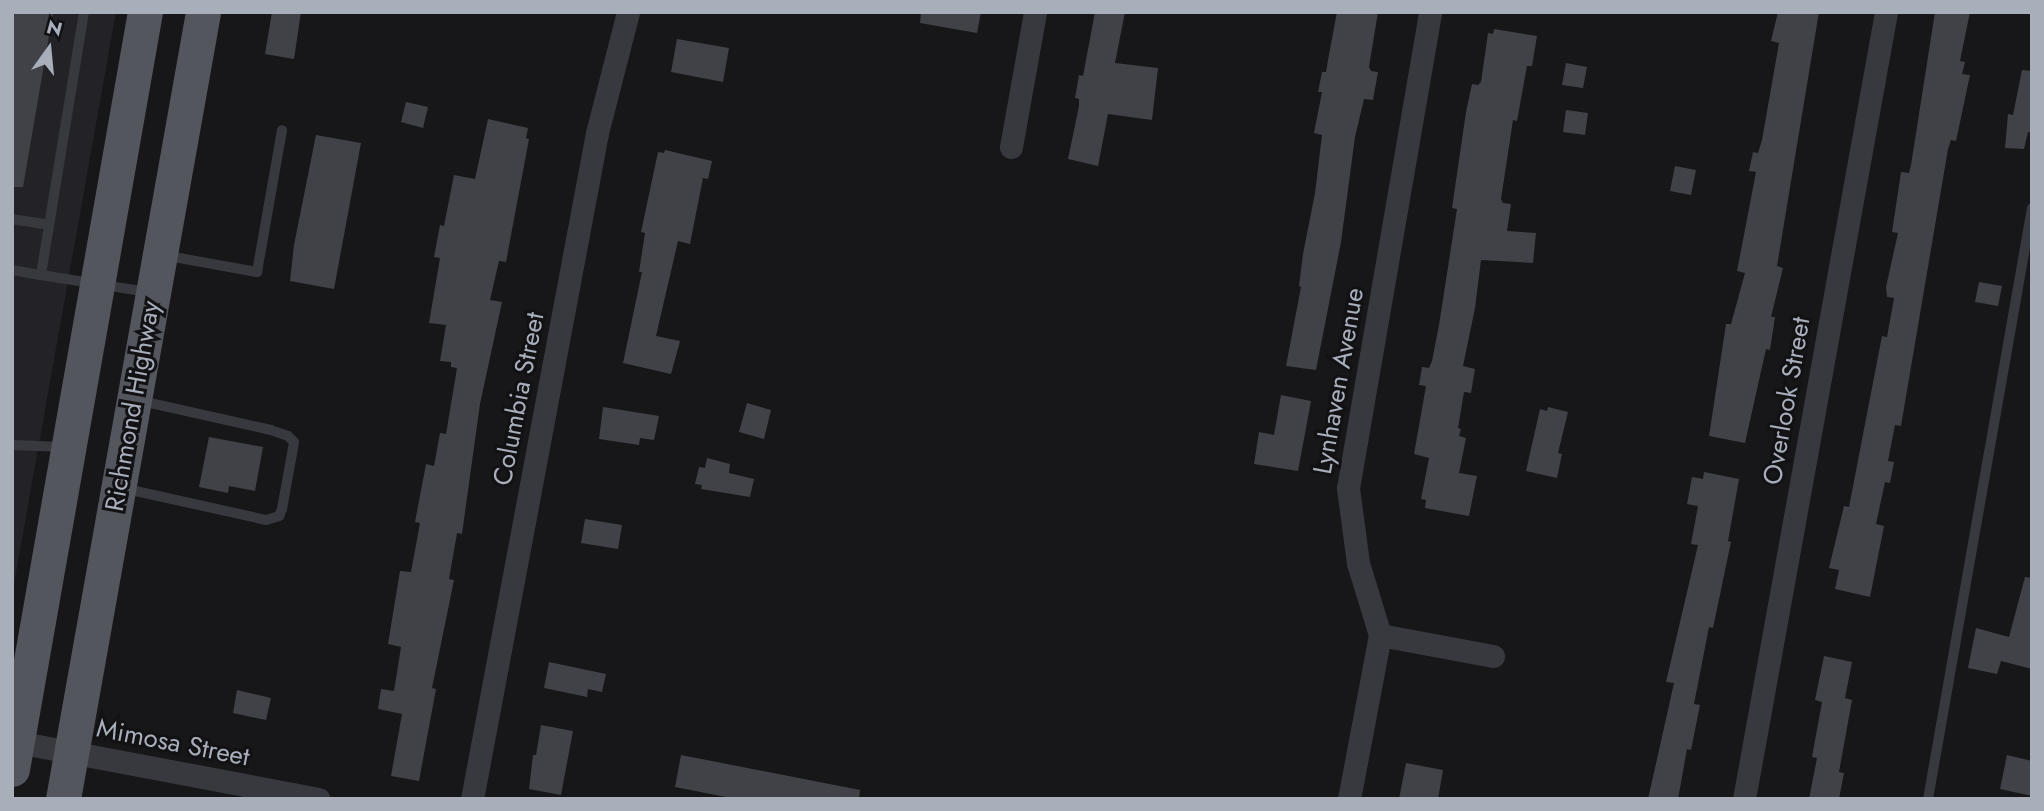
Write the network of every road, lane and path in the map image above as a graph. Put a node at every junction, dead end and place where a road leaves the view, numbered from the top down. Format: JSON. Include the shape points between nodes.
{"nodes":[{"id":1,"x":84,"y":12,"type":"edge"},
{"id":2,"x":145,"y":12,"type":"edge"},
{"id":3,"x":203,"y":12,"type":"edge"},
{"id":4,"x":628,"y":12,"type":"edge"},
{"id":5,"x":1035,"y":12,"type":"edge"},
{"id":6,"x":1430,"y":12,"type":"edge"},
{"id":7,"x":1886,"y":12,"type":"edge"},
{"id":8,"x":282,"y":130,"type":"dead end"},
{"id":9,"x":1011,"y":147,"type":"dead end"},
{"id":10,"x":2032,"y":208,"type":"edge"},
{"id":11,"x":12,"y":219,"type":"edge"},
{"id":12,"x":49,"y":225,"type":"junction"},
{"id":13,"x":160,"y":254,"type":"junction"},
{"id":14,"x":12,"y":270,"type":"edge"},
{"id":15,"x":41,"y":275,"type":"junction"},
{"id":16,"x":99,"y":284,"type":"junction"},
{"id":17,"x":153,"y":293,"type":"junction"},
{"id":18,"x":135,"y":399,"type":"junction"},
{"id":19,"x":12,"y":445,"type":"edge"},
{"id":20,"x":69,"y":448,"type":"junction"},
{"id":21,"x":119,"y":487,"type":"junction"},
{"id":22,"x":1380,"y":635,"type":"junction"},
{"id":23,"x":1493,"y":656,"type":"dead end"},
{"id":24,"x":71,"y":753,"type":"junction"},
{"id":25,"x":15,"y":756,"type":"edge"},
{"id":26,"x":63,"y":799,"type":"edge"},
{"id":27,"x":319,"y":799,"type":"edge"},
{"id":28,"x":472,"y":799,"type":"edge"},
{"id":29,"x":1349,"y":799,"type":"edge"},
{"id":30,"x":1744,"y":799,"type":"edge"},
{"id":31,"x":1928,"y":799,"type":"edge"}],
"edges":[{"from":1,"to":12,"type":"lane"},
{"from":2,"to":16,"type":"main road"},
{"from":3,"to":13,"type":"main road","name":"Richmond Highway"},
{"from":4,"to":28,"type":"street","name":"Columbia Street","via":[[597,133]]},
{"from":5,"to":9,"type":"street"},
{"from":6,"to":22,"type":"street","name":"Lynhaven Avenue","via":[[1348,488],[1358,563]]},
{"from":7,"to":30,"type":"street","name":"Overlook Street"},
{"from":8,"to":13,"type":"lane","via":[[257,272]]},
{"from":10,"to":31,"type":"lane"},
{"from":11,"to":12,"type":"lane"},
{"from":12,"to":15,"type":"lane"},
{"from":13,"to":17,"type":"main road","name":"Richmond Highway"},
{"from":14,"to":15,"type":"lane"},
{"from":15,"to":16,"type":"lane"},
{"from":16,"to":17,"type":"lane"},
{"from":16,"to":20,"type":"main road"},
{"from":17,"to":18,"type":"main road","name":"Richmond Highway"},
{"from":18,"to":21,"type":"main road","name":"Richmond Highway"},
{"from":18,"to":21,"type":"lane","via":[[288,436],[294,442],[282,509],[279,516],[266,520]]},
{"from":19,"to":20,"type":"lane"},
{"from":20,"to":25,"type":"main road"},
{"from":21,"to":24,"type":"main road","name":"Richmond Highway"},
{"from":22,"to":23,"type":"street"},
{"from":22,"to":29,"type":"street","name":"Lynhaven Avenue"},
{"from":24,"to":25,"type":"street","name":"Mimosa Street"},
{"from":24,"to":26,"type":"main road","name":"Richmond Highway"},
{"from":24,"to":27,"type":"street","name":"Mimosa Street"}]}
